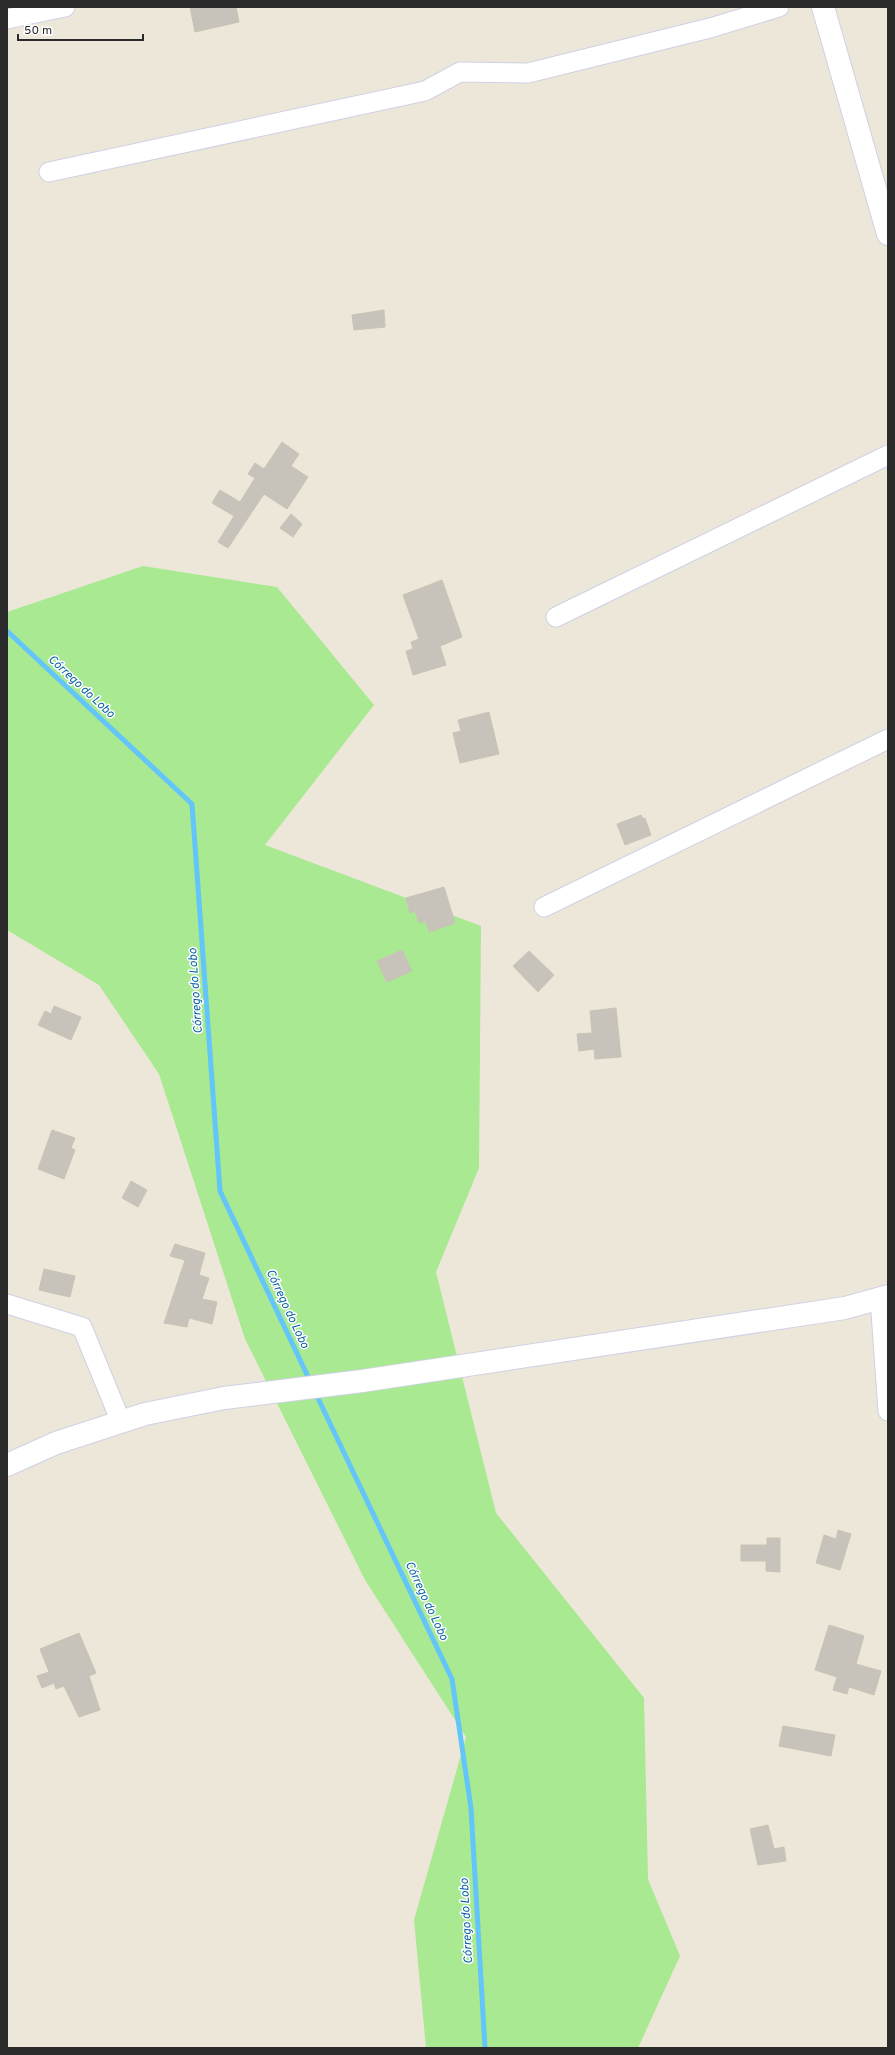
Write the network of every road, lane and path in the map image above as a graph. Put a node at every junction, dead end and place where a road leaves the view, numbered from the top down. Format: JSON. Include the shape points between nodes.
{"nodes":[{"id":1,"x":65,"y":7,"type":"edge"},
{"id":2,"x":779,"y":7,"type":"edge"},
{"id":3,"x":823,"y":7,"type":"edge"},
{"id":4,"x":7,"y":19,"type":"edge"},
{"id":5,"x":49,"y":172,"type":"dead end"},
{"id":6,"x":888,"y":234,"type":"edge"},
{"id":7,"x":888,"y":455,"type":"edge"},
{"id":8,"x":556,"y":617,"type":"dead end"},
{"id":9,"x":888,"y":739,"type":"edge"},
{"id":10,"x":544,"y":907,"type":"dead end"},
{"id":11,"x":884,"y":1297,"type":"edge"},
{"id":12,"x":7,"y":1304,"type":"edge"},
{"id":13,"x":888,"y":1411,"type":"edge"},
{"id":14,"x":121,"y":1422,"type":"junction"},
{"id":15,"x":7,"y":1465,"type":"edge"}],
"edges":[{"from":1,"to":4,"type":"street"},
{"from":2,"to":5,"type":"street","via":[[710,28],[528,73],[460,72],[425,91]]},
{"from":3,"to":6,"type":"street"},
{"from":7,"to":8,"type":"street"},
{"from":9,"to":10,"type":"street"},
{"from":11,"to":13,"type":"street"},
{"from":11,"to":14,"type":"street","via":[[845,1308],[385,1377],[224,1398],[145,1414]]},
{"from":12,"to":14,"type":"street","via":[[82,1327]]},
{"from":14,"to":15,"type":"street","via":[[56,1443]]}]}
